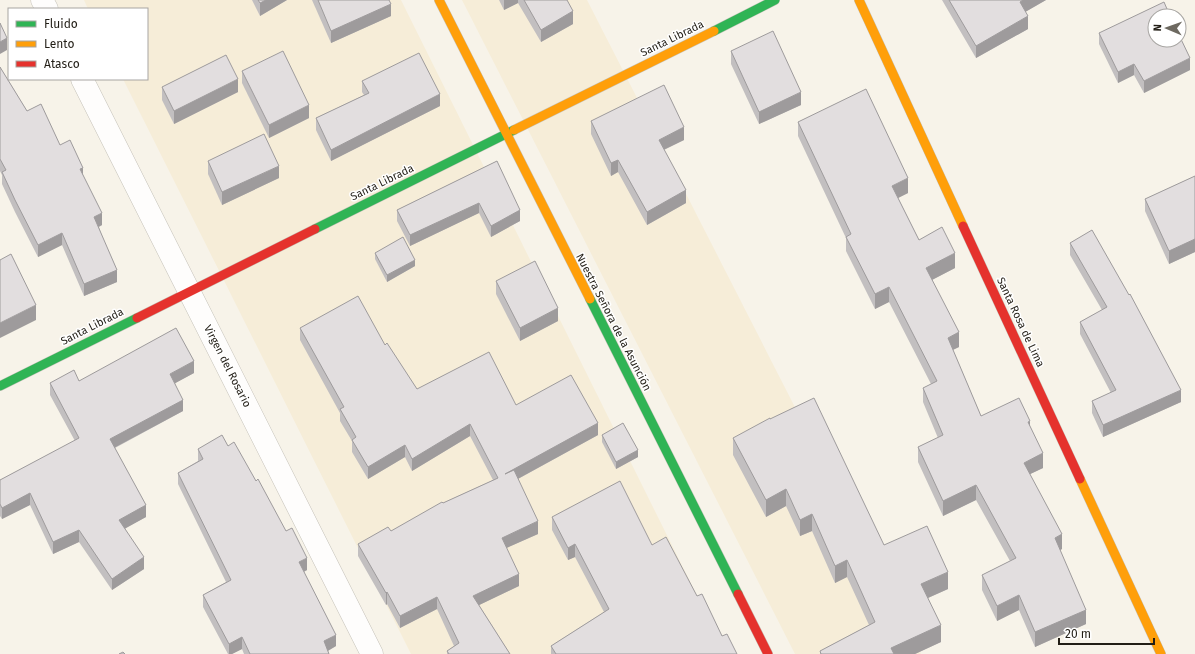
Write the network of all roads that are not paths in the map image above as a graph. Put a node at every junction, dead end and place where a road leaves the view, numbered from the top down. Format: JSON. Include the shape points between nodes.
{"nodes":[{"id":1,"x":439,"y":0,"type":"edge"},
{"id":2,"x":775,"y":0,"type":"edge"},
{"id":3,"x":859,"y":0,"type":"edge"},
{"id":4,"x":83,"y":80,"type":"edge"},
{"id":5,"x":506,"y":133,"type":"junction"},
{"id":6,"x":190,"y":291,"type":"junction"},
{"id":7,"x":0,"y":386,"type":"edge"},
{"id":8,"x":372,"y":654,"type":"edge"},
{"id":9,"x":768,"y":654,"type":"edge"},
{"id":10,"x":1161,"y":654,"type":"edge"}],
"edges":[{"from":1,"to":5,"type":"street","name":"Nuestra Señora de la Asunción"},
{"from":2,"to":5,"type":"street","name":"Santa Librada"},
{"from":3,"to":10,"type":"street","name":"Santa Rosa de Lima"},
{"from":4,"to":6,"type":"street","name":"Virgen del Rosario"},
{"from":5,"to":6,"type":"street","name":"Santa Librada"},
{"from":5,"to":9,"type":"street","name":"Nuestra Señora de la Asunción"},
{"from":6,"to":7,"type":"street","name":"Santa Librada"},
{"from":6,"to":8,"type":"street","name":"Virgen del Rosario"}]}
